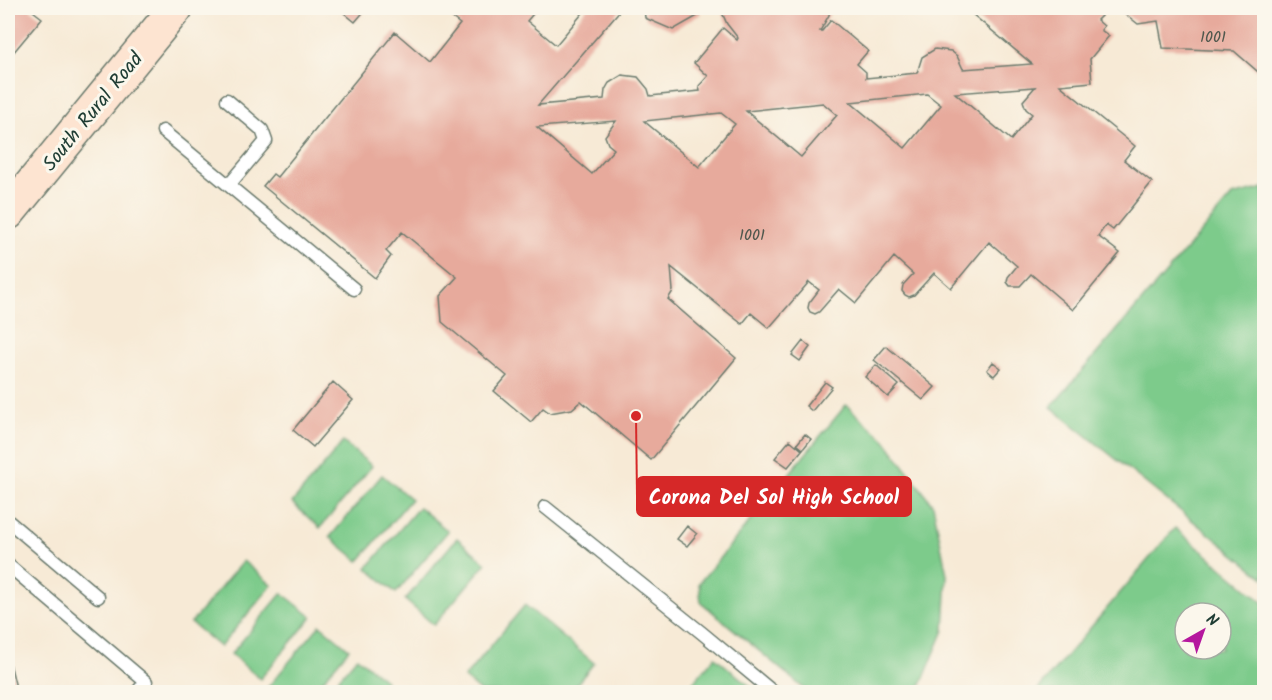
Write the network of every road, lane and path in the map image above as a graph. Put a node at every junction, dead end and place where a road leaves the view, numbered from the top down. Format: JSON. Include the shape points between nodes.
{"nodes":[{"id":1,"x":176,"y":8,"type":"edge"},
{"id":2,"x":227,"y":100,"type":"dead end"},
{"id":3,"x":163,"y":131,"type":"dead end"},
{"id":4,"x":229,"y":185,"type":"junction"},
{"id":5,"x":8,"y":213,"type":"edge"},
{"id":6,"x":354,"y":289,"type":"dead end"},
{"id":7,"x":545,"y":507,"type":"dead end"},
{"id":8,"x":8,"y":521,"type":"edge"},
{"id":9,"x":8,"y":565,"type":"edge"},
{"id":10,"x":98,"y":597,"type":"dead end"},
{"id":11,"x":137,"y":693,"type":"edge"},
{"id":12,"x":773,"y":693,"type":"edge"}],
"edges":[{"from":1,"to":5,"type":"main road","name":"South Rural Road"},
{"from":2,"to":4,"type":"lane","via":[[262,130],[266,141]]},
{"from":3,"to":4,"type":"lane"},
{"from":4,"to":6,"type":"lane"},
{"from":7,"to":12,"type":"lane"},
{"from":8,"to":10,"type":"lane"},
{"from":9,"to":11,"type":"lane","via":[[146,682]]}]}
